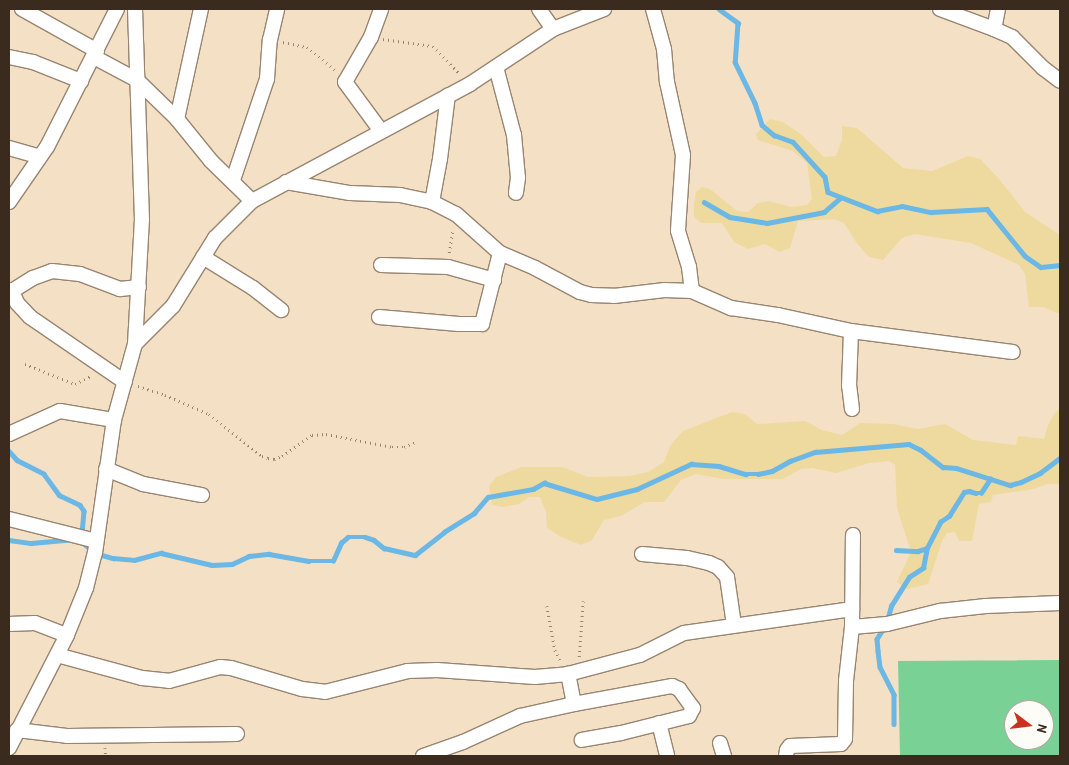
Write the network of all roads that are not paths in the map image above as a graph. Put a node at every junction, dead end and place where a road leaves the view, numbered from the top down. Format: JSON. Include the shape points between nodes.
{"nodes":[{"id":1,"x":22,"y":9,"type":"edge"},
{"id":2,"x":117,"y":9,"type":"edge"},
{"id":3,"x":135,"y":9,"type":"edge"},
{"id":4,"x":201,"y":9,"type":"edge"},
{"id":5,"x":277,"y":9,"type":"edge"},
{"id":6,"x":381,"y":9,"type":"edge"},
{"id":7,"x":539,"y":9,"type":"edge"},
{"id":8,"x":604,"y":9,"type":"edge"},
{"id":9,"x":653,"y":9,"type":"edge"},
{"id":10,"x":940,"y":9,"type":"edge"},
{"id":11,"x":998,"y":9,"type":"edge"},
{"id":12,"x":553,"y":29,"type":"junction"},
{"id":13,"x":994,"y":29,"type":"junction"},
{"id":14,"x":95,"y":54,"type":"junction"},
{"id":15,"x":9,"y":57,"type":"edge"},
{"id":16,"x":496,"y":67,"type":"junction"},
{"id":17,"x":137,"y":80,"type":"junction"},
{"id":18,"x":1060,"y":80,"type":"edge"},
{"id":19,"x":81,"y":81,"type":"junction"},
{"id":20,"x":448,"y":95,"type":"junction"},
{"id":21,"x":177,"y":119,"type":"junction"},
{"id":22,"x":381,"y":131,"type":"junction"},
{"id":23,"x":9,"y":148,"type":"edge"},
{"id":24,"x":40,"y":157,"type":"junction"},
{"id":25,"x":233,"y":180,"type":"junction"},
{"id":26,"x":286,"y":182,"type":"junction"},
{"id":27,"x":516,"y":193,"type":"dead end"},
{"id":28,"x":252,"y":201,"type":"junction"},
{"id":29,"x":9,"y":202,"type":"edge"},
{"id":30,"x":432,"y":202,"type":"junction"},
{"id":31,"x":500,"y":252,"type":"junction"},
{"id":32,"x":203,"y":257,"type":"junction"},
{"id":33,"x":380,"y":265,"type":"dead end"},
{"id":34,"x":494,"y":280,"type":"junction"},
{"id":35,"x":139,"y":287,"type":"junction"},
{"id":36,"x":10,"y":291,"type":"edge"},
{"id":37,"x":692,"y":291,"type":"junction"},
{"id":38,"x":281,"y":310,"type":"dead end"},
{"id":39,"x":379,"y":317,"type":"dead end"},
{"id":40,"x":851,"y":331,"type":"junction"},
{"id":41,"x":135,"y":344,"type":"junction"},
{"id":42,"x":1013,"y":352,"type":"dead end"},
{"id":43,"x":125,"y":382,"type":"junction"},
{"id":44,"x":852,"y":409,"type":"dead end"},
{"id":45,"x":114,"y":420,"type":"junction"},
{"id":46,"x":9,"y":434,"type":"edge"},
{"id":47,"x":106,"y":469,"type":"junction"},
{"id":48,"x":202,"y":495,"type":"dead end"},
{"id":49,"x":9,"y":518,"type":"edge"},
{"id":50,"x":853,"y":535,"type":"dead end"},
{"id":51,"x":96,"y":541,"type":"junction"},
{"id":52,"x":642,"y":554,"type":"dead end"},
{"id":53,"x":1060,"y":603,"type":"edge"},
{"id":54,"x":852,"y":609,"type":"junction"},
{"id":55,"x":9,"y":624,"type":"edge"},
{"id":56,"x":734,"y":625,"type":"junction"},
{"id":57,"x":852,"y":627,"type":"junction"},
{"id":58,"x":67,"y":635,"type":"junction"},
{"id":59,"x":57,"y":656,"type":"junction"},
{"id":60,"x":574,"y":673,"type":"junction"},
{"id":61,"x":574,"y":704,"type":"junction"},
{"id":62,"x":659,"y":723,"type":"junction"},
{"id":63,"x":17,"y":730,"type":"junction"},
{"id":64,"x":237,"y":734,"type":"dead end"},
{"id":65,"x":582,"y":740,"type":"dead end"},
{"id":66,"x":9,"y":748,"type":"edge"},
{"id":67,"x":423,"y":756,"type":"edge"},
{"id":68,"x":667,"y":756,"type":"edge"},
{"id":69,"x":786,"y":756,"type":"edge"}],
"edges":[{"from":1,"to":14,"type":"street"},
{"from":2,"to":14,"type":"street"},
{"from":3,"to":17,"type":"street"},
{"from":4,"to":21,"type":"street"},
{"from":5,"to":25,"type":"street","via":[[270,40],[267,79]]},
{"from":6,"to":22,"type":"street","via":[[371,37],[346,78],[346,86]]},
{"from":7,"to":12,"type":"street"},
{"from":8,"to":12,"type":"street"},
{"from":9,"to":37,"type":"street","via":[[664,49],[667,82],[683,155],[678,231]]},
{"from":10,"to":13,"type":"street"},
{"from":11,"to":13,"type":"street"},
{"from":12,"to":16,"type":"street"},
{"from":13,"to":18,"type":"street","via":[[1012,37]]},
{"from":14,"to":17,"type":"street"},
{"from":14,"to":19,"type":"street"},
{"from":15,"to":19,"type":"street","via":[[40,64]]},
{"from":16,"to":20,"type":"street"},
{"from":16,"to":27,"type":"street","via":[[514,135],[518,178]]},
{"from":17,"to":21,"type":"street"},
{"from":17,"to":35,"type":"street","via":[[142,185]]},
{"from":19,"to":24,"type":"street"},
{"from":20,"to":22,"type":"street"},
{"from":20,"to":30,"type":"street"},
{"from":21,"to":25,"type":"street","via":[[211,161]]},
{"from":22,"to":26,"type":"street"},
{"from":23,"to":24,"type":"street"},
{"from":24,"to":29,"type":"street"},
{"from":25,"to":28,"type":"street"},
{"from":26,"to":28,"type":"street"},
{"from":26,"to":30,"type":"street","via":[[350,193],[400,195]]},
{"from":28,"to":32,"type":"street","via":[[215,238]]},
{"from":30,"to":31,"type":"street","via":[[456,214]]},
{"from":31,"to":34,"type":"street"},
{"from":31,"to":37,"type":"street","via":[[591,295]]},
{"from":32,"to":38,"type":"street"},
{"from":32,"to":41,"type":"street","via":[[173,306]]},
{"from":33,"to":34,"type":"street","via":[[448,267]]},
{"from":34,"to":39,"type":"street","via":[[482,324]]},
{"from":35,"to":36,"type":"street","via":[[120,289],[80,274],[52,271]]},
{"from":35,"to":41,"type":"street"},
{"from":36,"to":43,"type":"street","via":[[30,317]]},
{"from":37,"to":40,"type":"street","via":[[732,308]]},
{"from":40,"to":42,"type":"street"},
{"from":40,"to":44,"type":"street","via":[[849,371]]},
{"from":41,"to":43,"type":"street"},
{"from":43,"to":45,"type":"street"},
{"from":45,"to":46,"type":"street","via":[[60,411]]},
{"from":45,"to":47,"type":"street"},
{"from":47,"to":48,"type":"street","via":[[143,484]]},
{"from":47,"to":51,"type":"street"},
{"from":49,"to":51,"type":"street"},
{"from":50,"to":54,"type":"street"},
{"from":51,"to":58,"type":"street","via":[[86,588]]},
{"from":52,"to":56,"type":"street","via":[[687,558],[718,567],[727,577]]},
{"from":53,"to":57,"type":"street","via":[[940,610],[887,624]]},
{"from":54,"to":56,"type":"street"},
{"from":54,"to":57,"type":"street"},
{"from":55,"to":58,"type":"street","via":[[35,623]]},
{"from":56,"to":60,"type":"street","via":[[684,633],[640,655]]},
{"from":57,"to":69,"type":"street","via":[[846,680],[845,739],[840,744],[790,746]]},
{"from":58,"to":59,"type":"street"},
{"from":59,"to":60,"type":"street","via":[[169,682],[220,667],[231,668],[318,692],[408,671],[535,677]]},
{"from":59,"to":63,"type":"street"},
{"from":60,"to":61,"type":"street"},
{"from":61,"to":62,"type":"street","via":[[676,687],[693,712],[689,716]]},
{"from":61,"to":67,"type":"street","via":[[520,716]]},
{"from":62,"to":65,"type":"street"},
{"from":62,"to":68,"type":"street"},
{"from":63,"to":64,"type":"street","via":[[67,736]]},
{"from":63,"to":66,"type":"street"}]}
